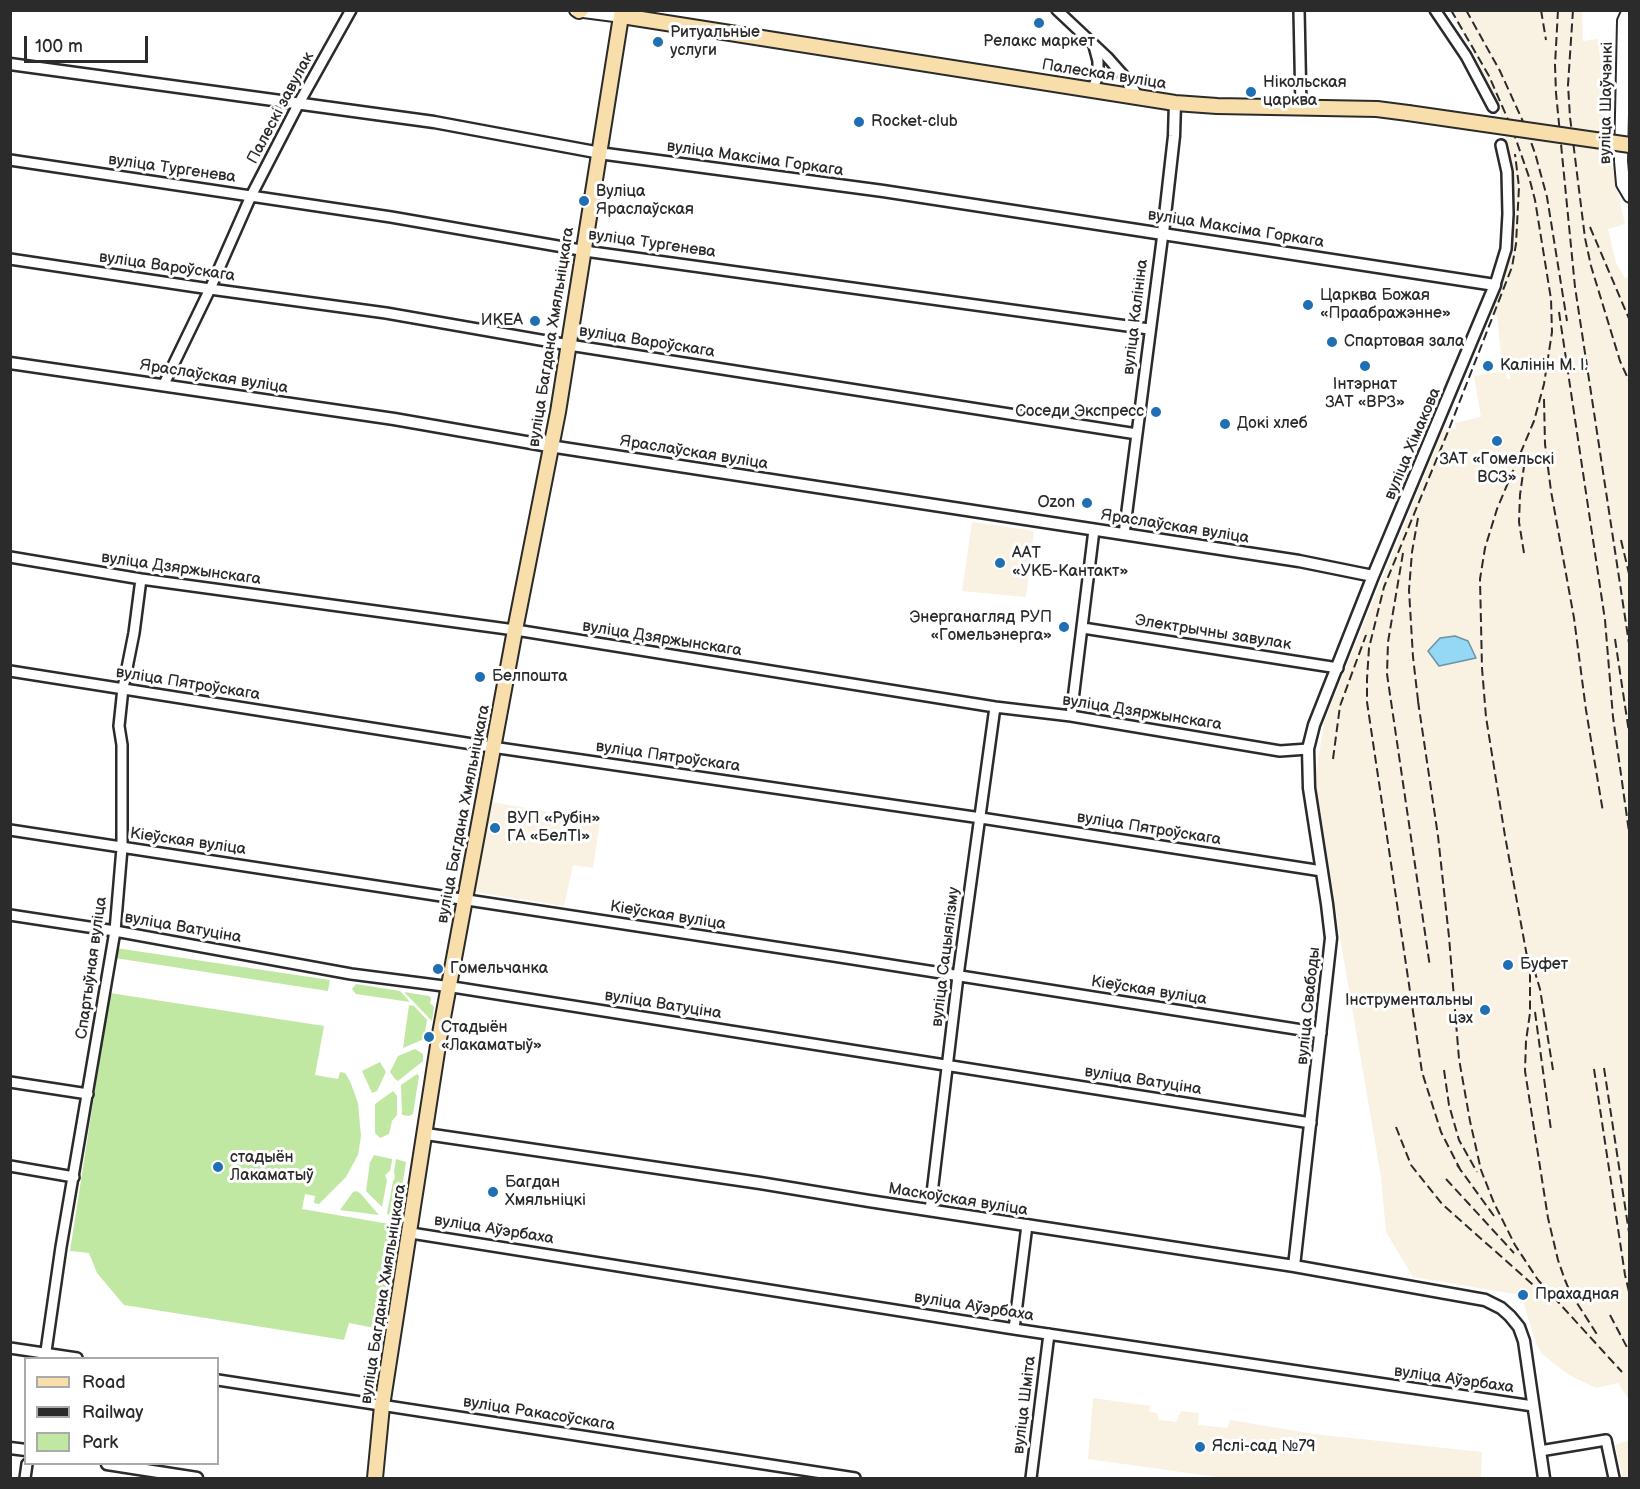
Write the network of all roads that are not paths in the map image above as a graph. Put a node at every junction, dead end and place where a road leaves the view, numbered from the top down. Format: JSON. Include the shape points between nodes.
{"nodes":[{"id":1,"x":351,"y":10,"type":"edge"},
{"id":2,"x":1058,"y":10,"type":"edge"},
{"id":3,"x":1288,"y":10,"type":"edge"},
{"id":4,"x":1435,"y":10,"type":"edge"},
{"id":5,"x":1629,"y":10,"type":"edge"},
{"id":6,"x":579,"y":11,"type":"edge"},
{"id":7,"x":1298,"y":11,"type":"edge"},
{"id":8,"x":622,"y":13,"type":"edge"},
{"id":9,"x":1094,"y":46,"type":"junction"},
{"id":10,"x":10,"y":64,"type":"edge"},
{"id":11,"x":1120,"y":74,"type":"junction"},
{"id":12,"x":1098,"y":76,"type":"junction"},
{"id":13,"x":1092,"y":90,"type":"junction"},
{"id":14,"x":1626,"y":96,"type":"edge"},
{"id":15,"x":1138,"y":97,"type":"junction"},
{"id":16,"x":299,"y":103,"type":"junction"},
{"id":17,"x":1175,"y":103,"type":"junction"},
{"id":18,"x":1301,"y":106,"type":"junction"},
{"id":19,"x":1493,"y":107,"type":"dead end"},
{"id":20,"x":1501,"y":145,"type":"dead end"},
{"id":21,"x":1629,"y":145,"type":"edge"},
{"id":22,"x":599,"y":151,"type":"junction"},
{"id":23,"x":10,"y":160,"type":"edge"},
{"id":24,"x":251,"y":196,"type":"junction"},
{"id":25,"x":1629,"y":196,"type":"edge"},
{"id":26,"x":1162,"y":233,"type":"junction"},
{"id":27,"x":584,"y":250,"type":"junction"},
{"id":28,"x":10,"y":259,"type":"edge"},
{"id":29,"x":1496,"y":285,"type":"junction"},
{"id":30,"x":210,"y":289,"type":"junction"},
{"id":31,"x":1149,"y":329,"type":"junction"},
{"id":32,"x":569,"y":345,"type":"junction"},
{"id":33,"x":10,"y":363,"type":"edge"},
{"id":34,"x":164,"y":384,"type":"junction"},
{"id":35,"x":1137,"y":434,"type":"junction"},
{"id":36,"x":552,"y":446,"type":"junction"},
{"id":37,"x":1094,"y":530,"type":"junction"},
{"id":38,"x":1124,"y":534,"type":"junction"},
{"id":39,"x":10,"y":557,"type":"edge"},
{"id":40,"x":1373,"y":576,"type":"junction"},
{"id":41,"x":141,"y":579,"type":"junction"},
{"id":42,"x":1083,"y":628,"type":"junction"},
{"id":43,"x":515,"y":630,"type":"junction"},
{"id":44,"x":1338,"y":668,"type":"junction"},
{"id":45,"x":10,"y":670,"type":"edge"},
{"id":46,"x":123,"y":688,"type":"junction"},
{"id":47,"x":995,"y":707,"type":"junction"},
{"id":48,"x":1071,"y":716,"type":"junction"},
{"id":49,"x":493,"y":747,"type":"junction"},
{"id":50,"x":1308,"y":749,"type":"junction"},
{"id":51,"x":981,"y":818,"type":"junction"},
{"id":52,"x":10,"y":830,"type":"edge"},
{"id":53,"x":122,"y":848,"type":"junction"},
{"id":54,"x":1322,"y":871,"type":"junction"},
{"id":55,"x":465,"y":900,"type":"junction"},
{"id":56,"x":10,"y":915,"type":"edge"},
{"id":57,"x":115,"y":931,"type":"junction"},
{"id":58,"x":958,"y":976,"type":"junction"},
{"id":59,"x":448,"y":987,"type":"junction"},
{"id":60,"x":1321,"y":1034,"type":"junction"},
{"id":61,"x":948,"y":1065,"type":"junction"},
{"id":62,"x":10,"y":1082,"type":"edge"},
{"id":63,"x":88,"y":1094,"type":"junction"},
{"id":64,"x":1311,"y":1123,"type":"junction"},
{"id":65,"x":426,"y":1134,"type":"junction"},
{"id":66,"x":10,"y":1166,"type":"edge"},
{"id":67,"x":74,"y":1177,"type":"junction"},
{"id":68,"x":930,"y":1210,"type":"junction"},
{"id":69,"x":1027,"y":1225,"type":"junction"},
{"id":70,"x":411,"y":1233,"type":"junction"},
{"id":71,"x":1294,"y":1266,"type":"junction"},
{"id":72,"x":1014,"y":1329,"type":"junction"},
{"id":73,"x":1049,"y":1334,"type":"junction"},
{"id":74,"x":10,"y":1348,"type":"edge"},
{"id":75,"x":45,"y":1356,"type":"edge"},
{"id":76,"x":219,"y":1380,"type":"edge"},
{"id":77,"x":382,"y":1406,"type":"junction"},
{"id":78,"x":1533,"y":1406,"type":"junction"},
{"id":79,"x":1540,"y":1451,"type":"junction"},
{"id":80,"x":113,"y":1465,"type":"edge"},
{"id":81,"x":197,"y":1479,"type":"edge"},
{"id":82,"x":375,"y":1479,"type":"edge"},
{"id":83,"x":855,"y":1479,"type":"edge"},
{"id":84,"x":1031,"y":1479,"type":"edge"},
{"id":85,"x":1544,"y":1479,"type":"edge"},
{"id":86,"x":1614,"y":1479,"type":"edge"}],
"edges":[{"from":1,"to":16,"type":"street","name":"Палескі завулак"},
{"from":2,"to":9,"type":"street"},
{"from":3,"to":7,"type":"street"},
{"from":4,"to":19,"type":"street"},
{"from":5,"to":14,"type":"main road","name":"вуліца Шаўчэнкі","via":[[1624,21]]},
{"from":6,"to":8,"type":"main road","name":"Палеская вуліца"},
{"from":7,"to":18,"type":"street"},
{"from":8,"to":13,"type":"main road","name":"Палеская вуліца"},
{"from":8,"to":22,"type":"main road","name":"вуліца Багдана Хмяльніцкага"},
{"from":9,"to":11,"type":"street"},
{"from":9,"to":12,"type":"street"},
{"from":10,"to":16,"type":"street","name":"вуліца Максіма Горкага"},
{"from":11,"to":12,"type":"street","name":"Палеская вуліца","via":[[1108,71]]},
{"from":11,"to":15,"type":"street"},
{"from":12,"to":13,"type":"street"},
{"from":13,"to":15,"type":"main road","name":"Палеская вуліца"},
{"from":14,"to":25,"type":"main road","name":"вуліца Шаўчэнкі","via":[[1621,161],[1623,184]]},
{"from":15,"to":17,"type":"main road","name":"Палеская вуліца"},
{"from":16,"to":22,"type":"street","name":"вуліца Максіма Горкага"},
{"from":16,"to":24,"type":"street","name":"Палескі завулак"},
{"from":17,"to":18,"type":"main road","name":"Палеская вуліца"},
{"from":17,"to":26,"type":"street","name":"вуліца Калініна"},
{"from":18,"to":21,"type":"main road","name":"Палеская вуліца","bridge":true,"via":[[1408,113]]},
{"from":20,"to":29,"type":"street","name":"вуліца Хімакова","via":[[1507,172],[1508,214],[1506,249]]},
{"from":22,"to":26,"type":"street","name":"вуліца Максіма Горкага"},
{"from":22,"to":27,"type":"main road","name":"вуліца Багдана Хмяльніцкага"},
{"from":23,"to":24,"type":"street","name":"вуліца Тургенева"},
{"from":24,"to":27,"type":"street","name":"вуліца Тургенева"},
{"from":24,"to":30,"type":"street","name":"Палескі завулак"},
{"from":26,"to":29,"type":"street","name":"вуліца Максіма Горкага"},
{"from":26,"to":31,"type":"street","name":"вуліца Калініна"},
{"from":27,"to":31,"type":"street","name":"вуліца Тургенева"},
{"from":27,"to":32,"type":"main road","name":"вуліца Багдана Хмяльніцкага"},
{"from":28,"to":30,"type":"street","name":"вуліца Вароўскага"},
{"from":29,"to":40,"type":"street","name":"вуліца Хімакова"},
{"from":30,"to":32,"type":"street","name":"вуліца Вароўскага","via":[[386,313]]},
{"from":30,"to":34,"type":"street","name":"Палескі завулак"},
{"from":31,"to":35,"type":"street","name":"вуліца Калініна"},
{"from":32,"to":35,"type":"street","name":"вуліца Вароўскага"},
{"from":32,"to":36,"type":"main road","name":"вуліца Багдана Хмяльніцкага"},
{"from":33,"to":34,"type":"street","name":"Яраслаўская вуліца"},
{"from":34,"to":36,"type":"street","name":"Яраслаўская вуліца"},
{"from":35,"to":38,"type":"street","name":"вуліца Калініна"},
{"from":36,"to":37,"type":"street","name":"Яраслаўская вуліца"},
{"from":36,"to":43,"type":"main road","name":"вуліца Багдана Хмяльніцкага"},
{"from":37,"to":38,"type":"street","name":"Яраслаўская вуліца"},
{"from":37,"to":42,"type":"street"},
{"from":38,"to":40,"type":"street","name":"Яраслаўская вуліца"},
{"from":39,"to":41,"type":"street","name":"вуліца Дзяржынскага"},
{"from":40,"to":44,"type":"street","name":"вуліца Хімакова"},
{"from":41,"to":43,"type":"street","name":"вуліца Дзяржынскага"},
{"from":41,"to":46,"type":"street","name":"Спартыўная вуліца"},
{"from":42,"to":44,"type":"street","name":"Электрычны завулак"},
{"from":42,"to":48,"type":"street"},
{"from":43,"to":47,"type":"street","name":"вуліца Дзяржынскага"},
{"from":43,"to":49,"type":"main road","name":"вуліца Багдана Хмяльніцкага"},
{"from":44,"to":50,"type":"street","name":"вуліца Хімакова"},
{"from":45,"to":46,"type":"street","name":"вуліца Пятроўскага"},
{"from":46,"to":49,"type":"street","name":"вуліца Пятроўскага"},
{"from":46,"to":53,"type":"street","name":"Спартыўная вуліца","via":[[119,726]]},
{"from":47,"to":48,"type":"street","name":"вуліца Дзяржынскага"},
{"from":47,"to":51,"type":"street","name":"вуліца Сацыялізму"},
{"from":48,"to":50,"type":"street","name":"вуліца Дзяржынскага","via":[[1280,751]]},
{"from":49,"to":51,"type":"street","name":"вуліца Пятроўскага"},
{"from":49,"to":55,"type":"main road","name":"вуліца Багдана Хмяльніцкага"},
{"from":50,"to":54,"type":"street","name":"вуліца Свабоды","via":[[1309,788]]},
{"from":51,"to":54,"type":"street","name":"вуліца Пятроўскага"},
{"from":51,"to":58,"type":"street","name":"вуліца Сацыялізму"},
{"from":52,"to":53,"type":"street","name":"Кіеўская вуліца"},
{"from":53,"to":55,"type":"street","name":"Кіеўская вуліца"},
{"from":53,"to":57,"type":"street","name":"Спартыўная вуліца"},
{"from":54,"to":60,"type":"street","name":"вуліца Свабоды","via":[[1331,938]]},
{"from":55,"to":58,"type":"street","name":"Кіеўская вуліца"},
{"from":55,"to":59,"type":"main road","name":"вуліца Багдана Хмяльніцкага"},
{"from":56,"to":57,"type":"street","name":"вуліца Ватуціна"},
{"from":57,"to":59,"type":"street","name":"вуліца Ватуціна","via":[[351,974]]},
{"from":57,"to":63,"type":"street","name":"Спартыўная вуліца"},
{"from":58,"to":60,"type":"street","name":"Кіеўская вуліца"},
{"from":58,"to":61,"type":"street","name":"вуліца Сацыялізму"},
{"from":59,"to":61,"type":"street","name":"вуліца Ватуціна"},
{"from":59,"to":65,"type":"main road","name":"вуліца Багдана Хмяльніцкага"},
{"from":60,"to":64,"type":"street","name":"вуліца Свабоды"},
{"from":61,"to":64,"type":"street","name":"вуліца Ватуціна"},
{"from":61,"to":68,"type":"street","name":"вуліца Сацыялізму"},
{"from":62,"to":63,"type":"street"},
{"from":63,"to":67,"type":"street","name":"Спартыўная вуліца"},
{"from":64,"to":71,"type":"street","name":"вуліца Свабоды"},
{"from":65,"to":68,"type":"street","name":"Маскоўская вуліца"},
{"from":65,"to":70,"type":"main road","name":"вуліца Багдана Хмяльніцкага"},
{"from":66,"to":67,"type":"street"},
{"from":67,"to":75,"type":"street","name":"Спартыўная вуліца"},
{"from":68,"to":69,"type":"street","name":"Маскоўская вуліца"},
{"from":69,"to":71,"type":"street","name":"Маскоўская вуліца"},
{"from":69,"to":72,"type":"street"},
{"from":70,"to":72,"type":"street","name":"вуліца Аўэрбаха"},
{"from":70,"to":77,"type":"main road","name":"вуліца Багдана Хмяльніцкага"},
{"from":71,"to":78,"type":"street","name":"Маскоўская вуліца","via":[[1485,1300],[1501,1308],[1519,1327],[1524,1341]]},
{"from":72,"to":73,"type":"street","name":"вуліца Аўэрбаха"},
{"from":73,"to":78,"type":"street","name":"вуліца Аўэрбаха"},
{"from":73,"to":84,"type":"street","name":"вуліца Шміта"},
{"from":74,"to":75,"type":"street"},
{"from":76,"to":77,"type":"street","name":"вуліца Ракасоўскага"},
{"from":77,"to":82,"type":"main road","name":"вуліца Багдана Хмяльніцкага"},
{"from":77,"to":83,"type":"street","name":"вуліца Ракасоўскага"},
{"from":78,"to":79,"type":"street"},
{"from":79,"to":85,"type":"street"},
{"from":79,"to":86,"type":"street","via":[[1606,1440]]},
{"from":80,"to":81,"type":"street"}]}
